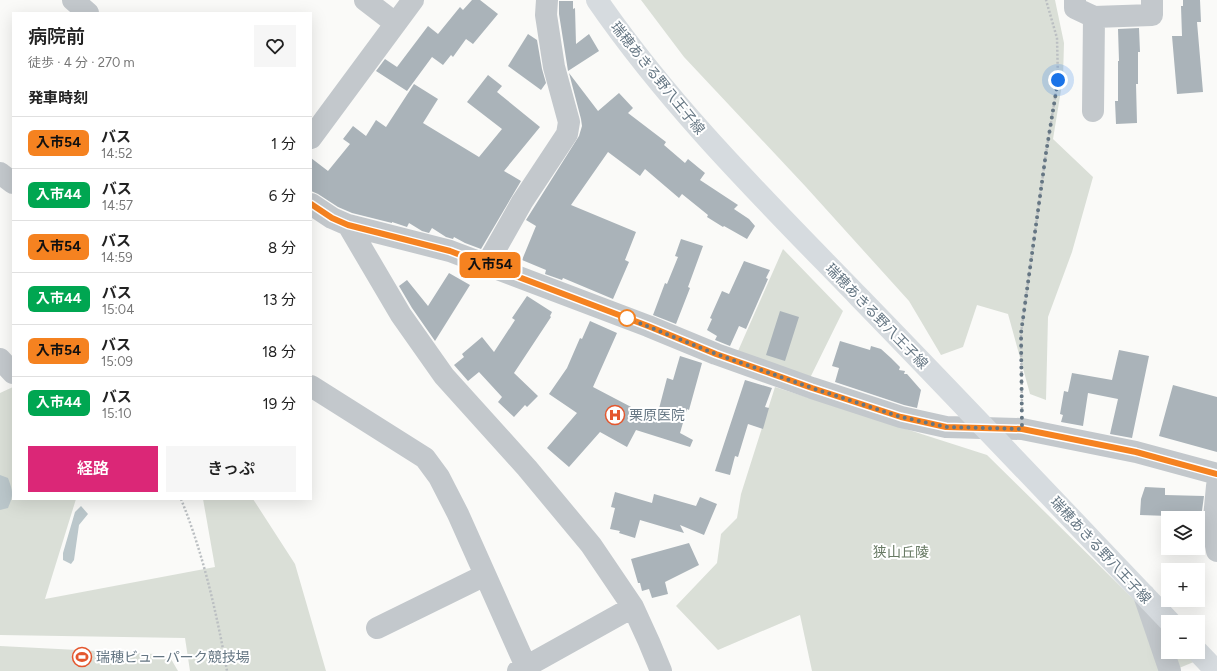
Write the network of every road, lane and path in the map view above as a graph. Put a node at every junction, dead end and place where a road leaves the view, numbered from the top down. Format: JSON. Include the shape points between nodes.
{"nodes":[{"id":1,"x":73,"y":0,"type":"edge"},
{"id":2,"x":365,"y":0,"type":"edge"},
{"id":3,"x":413,"y":0,"type":"edge"},
{"id":4,"x":547,"y":0,"type":"edge"},
{"id":5,"x":597,"y":0,"type":"edge"},
{"id":6,"x":1046,"y":0,"type":"edge"},
{"id":7,"x":1075,"y":0,"type":"edge"},
{"id":8,"x":1152,"y":0,"type":"edge"},
{"id":9,"x":87,"y":12,"type":"edge"},
{"id":10,"x":1094,"y":17,"type":"junction"},
{"id":11,"x":395,"y":23,"type":"junction"},
{"id":12,"x":1093,"y":111,"type":"dead end"},
{"id":13,"x":312,"y":137,"type":"edge"},
{"id":14,"x":0,"y":173,"type":"edge"},
{"id":15,"x":12,"y":182,"type":"edge"},
{"id":16,"x":312,"y":205,"type":"edge"},
{"id":17,"x":348,"y":225,"type":"junction"},
{"id":18,"x":487,"y":264,"type":"junction"},
{"id":19,"x":0,"y":359,"type":"edge"},
{"id":20,"x":12,"y":373,"type":"edge"},
{"id":21,"x":12,"y":375,"type":"edge"},
{"id":22,"x":0,"y":381,"type":"edge"},
{"id":23,"x":312,"y":387,"type":"edge"},
{"id":24,"x":986,"y":428,"type":"junction"},
{"id":25,"x":1022,"y":429,"type":"junction"},
{"id":26,"x":1217,"y":474,"type":"edge"},
{"id":27,"x":1217,"y":486,"type":"edge"},
{"id":28,"x":181,"y":500,"type":"edge"},
{"id":29,"x":1217,"y":550,"type":"edge"},
{"id":30,"x":486,"y":575,"type":"junction"},
{"id":31,"x":1144,"y":595,"type":"junction"},
{"id":32,"x":633,"y":607,"type":"junction"},
{"id":33,"x":1163,"y":615,"type":"edge"},
{"id":34,"x":377,"y":628,"type":"dead end"},
{"id":35,"x":1205,"y":659,"type":"edge"},
{"id":36,"x":524,"y":669,"type":"edge"},
{"id":37,"x":227,"y":671,"type":"edge"},
{"id":38,"x":661,"y":671,"type":"edge"},
{"id":39,"x":1170,"y":671,"type":"edge"},
{"id":40,"x":1216,"y":671,"type":"edge"}],
"edges":[{"from":1,"to":9,"type":"street"},
{"from":2,"to":11,"type":"street"},
{"from":3,"to":11,"type":"street"},
{"from":4,"to":18,"type":"street","via":[[546,15],[554,67],[569,122],[567,134],[522,202]]},
{"from":5,"to":24,"type":"main road","name":"瑞穂あきる野八王子線","via":[[683,112]]},
{"from":6,"to":25,"type":"path","via":[[1057,38],[1058,80],[1021,333]]},
{"from":7,"to":10,"type":"street","via":[[1075,8]]},
{"from":8,"to":10,"type":"street","via":[[1152,15]]},
{"from":10,"to":12,"type":"street"},
{"from":11,"to":13,"type":"street"},
{"from":14,"to":15,"type":"street"},
{"from":16,"to":17,"type":"street"},
{"from":17,"to":18,"type":"street","via":[[450,251]]},
{"from":17,"to":32,"type":"street","via":[[401,315],[444,376],[591,545]]},
{"from":18,"to":24,"type":"street","via":[[716,354],[812,388],[901,417],[946,427]]},
{"from":19,"to":20,"type":"street"},
{"from":21,"to":22,"type":"street"},
{"from":23,"to":30,"type":"street","via":[[425,458],[439,477]]},
{"from":24,"to":25,"type":"street"},
{"from":24,"to":31,"type":"main road","name":"瑞穂あきる野八王子線"},
{"from":25,"to":26,"type":"street","via":[[1136,452]]},
{"from":27,"to":29,"type":"street","via":[[1213,529]]},
{"from":28,"to":37,"type":"path","via":[[193,528]]},
{"from":30,"to":34,"type":"street"},
{"from":30,"to":36,"type":"street"},
{"from":31,"to":33,"type":"main road","name":"瑞穂あきる野八王子線"},
{"from":31,"to":39,"type":"street"},
{"from":32,"to":36,"type":"street"},
{"from":32,"to":38,"type":"street"},
{"from":35,"to":40,"type":"main road"}]}
